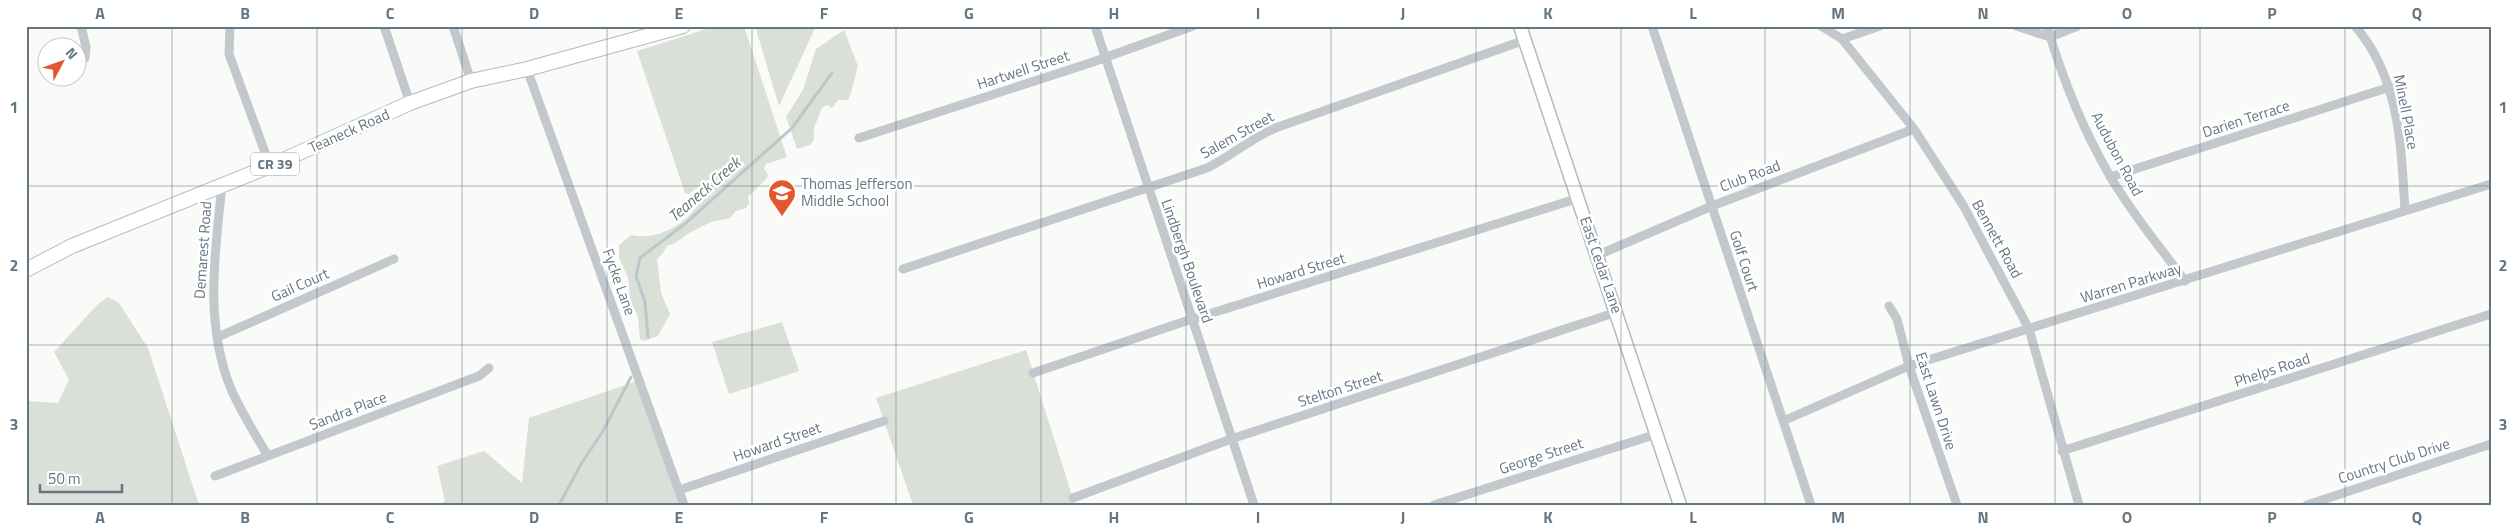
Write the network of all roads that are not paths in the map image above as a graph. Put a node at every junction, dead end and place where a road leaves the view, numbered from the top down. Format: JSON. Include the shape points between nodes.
{"nodes":[{"id":1,"x":230,"y":26,"type":"edge"},
{"id":2,"x":384,"y":26,"type":"edge"},
{"id":3,"x":453,"y":26,"type":"edge"},
{"id":4,"x":683,"y":26,"type":"edge"},
{"id":5,"x":1094,"y":26,"type":"edge"},
{"id":6,"x":1193,"y":26,"type":"edge"},
{"id":7,"x":1520,"y":26,"type":"edge"},
{"id":8,"x":1652,"y":26,"type":"edge"},
{"id":9,"x":1821,"y":26,"type":"edge"},
{"id":10,"x":1880,"y":26,"type":"edge"},
{"id":11,"x":2016,"y":26,"type":"edge"},
{"id":12,"x":2046,"y":26,"type":"edge"},
{"id":13,"x":2078,"y":26,"type":"edge"},
{"id":14,"x":2355,"y":26,"type":"edge"},
{"id":15,"x":661,"y":29,"type":"edge"},
{"id":16,"x":2050,"y":37,"type":"junction"},
{"id":17,"x":1842,"y":39,"type":"junction"},
{"id":18,"x":1525,"y":40,"type":"junction"},
{"id":19,"x":1105,"y":58,"type":"junction"},
{"id":20,"x":527,"y":70,"type":"junction"},
{"id":21,"x":471,"y":81,"type":"junction"},
{"id":22,"x":2390,"y":87,"type":"junction"},
{"id":23,"x":410,"y":104,"type":"junction"},
{"id":24,"x":1914,"y":129,"type":"junction"},
{"id":25,"x":859,"y":138,"type":"dead end"},
{"id":26,"x":270,"y":166,"type":"junction"},
{"id":27,"x":2110,"y":177,"type":"junction"},
{"id":28,"x":2491,"y":184,"type":"edge"},
{"id":29,"x":222,"y":185,"type":"junction"},
{"id":30,"x":1147,"y":187,"type":"junction"},
{"id":31,"x":1579,"y":198,"type":"junction"},
{"id":32,"x":1712,"y":206,"type":"junction"},
{"id":33,"x":2405,"y":211,"type":"junction"},
{"id":34,"x":1598,"y":255,"type":"junction"},
{"id":35,"x":394,"y":259,"type":"dead end"},
{"id":36,"x":903,"y":269,"type":"dead end"},
{"id":37,"x":26,"y":270,"type":"edge"},
{"id":38,"x":2186,"y":281,"type":"junction"},
{"id":39,"x":1889,"y":306,"type":"dead end"},
{"id":40,"x":1617,"y":312,"type":"junction"},
{"id":41,"x":2491,"y":314,"type":"edge"},
{"id":42,"x":1192,"y":319,"type":"junction"},
{"id":43,"x":2029,"y":329,"type":"junction"},
{"id":44,"x":218,"y":337,"type":"junction"},
{"id":45,"x":1909,"y":366,"type":"junction"},
{"id":46,"x":489,"y":368,"type":"dead end"},
{"id":47,"x":1033,"y":373,"type":"dead end"},
{"id":48,"x":884,"y":421,"type":"dead end"},
{"id":49,"x":1783,"y":421,"type":"junction"},
{"id":50,"x":1657,"y":434,"type":"junction"},
{"id":51,"x":1231,"y":439,"type":"junction"},
{"id":52,"x":2491,"y":444,"type":"edge"},
{"id":53,"x":2062,"y":451,"type":"junction"},
{"id":54,"x":268,"y":456,"type":"junction"},
{"id":55,"x":216,"y":476,"type":"dead end"},
{"id":56,"x":679,"y":490,"type":"junction"},
{"id":57,"x":1073,"y":498,"type":"dead end"},
{"id":58,"x":684,"y":505,"type":"edge"},
{"id":59,"x":1254,"y":505,"type":"edge"},
{"id":60,"x":1434,"y":505,"type":"edge"},
{"id":61,"x":1680,"y":505,"type":"edge"},
{"id":62,"x":1811,"y":505,"type":"edge"},
{"id":63,"x":1957,"y":505,"type":"edge"},
{"id":64,"x":2079,"y":505,"type":"edge"},
{"id":65,"x":2307,"y":505,"type":"edge"}],
"edges":[{"from":1,"to":26,"type":"street","via":[[229,54]]},
{"from":2,"to":23,"type":"street"},
{"from":3,"to":21,"type":"street"},
{"from":4,"to":15,"type":"main road","name":"Teaneck Road","number":"CR 39"},
{"from":5,"to":19,"type":"street","name":"Lindbergh Boulevard"},
{"from":6,"to":19,"type":"street","name":"Hartwell Street"},
{"from":7,"to":18,"type":"street","name":"East Cedar Lane"},
{"from":8,"to":32,"type":"street","name":"Golf Court"},
{"from":9,"to":17,"type":"street","name":"Bennett Road"},
{"from":10,"to":17,"type":"street"},
{"from":11,"to":16,"type":"street"},
{"from":12,"to":16,"type":"street","name":"Audubon Road"},
{"from":13,"to":16,"type":"street"},
{"from":14,"to":22,"type":"street","name":"Minell Place","via":[[2380,61]]},
{"from":15,"to":20,"type":"main road","name":"Teaneck Road","number":"CR 39"},
{"from":16,"to":27,"type":"street","name":"Audubon Road","via":[[2057,61]]},
{"from":17,"to":24,"type":"street","name":"Bennett Road"},
{"from":18,"to":30,"type":"street","name":"Salem Street","via":[[1278,126],[1207,168]]},
{"from":18,"to":31,"type":"street","name":"East Cedar Lane"},
{"from":19,"to":25,"type":"street","name":"Hartwell Street"},
{"from":19,"to":30,"type":"street","name":"Lindbergh Boulevard"},
{"from":20,"to":21,"type":"main road","name":"Teaneck Road","number":"CR 39"},
{"from":20,"to":56,"type":"street","name":"Fycke Lane"},
{"from":21,"to":23,"type":"main road","name":"Teaneck Road","number":"CR 39"},
{"from":22,"to":27,"type":"street","name":"Darien Terrace"},
{"from":22,"to":33,"type":"street","name":"Minell Place","via":[[2401,155]]},
{"from":23,"to":26,"type":"main road","name":"Teaneck Road","number":"CR 39"},
{"from":24,"to":32,"type":"street","name":"Club Road"},
{"from":24,"to":43,"type":"street","name":"Bennett Road","via":[[1963,205]]},
{"from":26,"to":29,"type":"main road","name":"Teaneck Road","number":"CR 39"},
{"from":27,"to":38,"type":"street","name":"Audubon Road"},
{"from":28,"to":33,"type":"street","name":"Warren Parkway"},
{"from":29,"to":37,"type":"main road","name":"Teaneck Road","number":"CR 39","via":[[72,246]]},
{"from":29,"to":44,"type":"street","name":"Demarest Road","via":[[212,286]]},
{"from":30,"to":36,"type":"street","name":"Salem Street"},
{"from":30,"to":42,"type":"street","name":"Lindbergh Boulevard"},
{"from":31,"to":34,"type":"street","name":"East Cedar Lane"},
{"from":31,"to":42,"type":"street","name":"Howard Street"},
{"from":32,"to":34,"type":"street","name":"Club Road"},
{"from":32,"to":49,"type":"street","name":"Golf Court"},
{"from":33,"to":38,"type":"street","name":"Warren Parkway"},
{"from":34,"to":40,"type":"street","name":"East Cedar Lane"},
{"from":35,"to":44,"type":"street","name":"Gail Court"},
{"from":38,"to":43,"type":"street","name":"Warren Parkway"},
{"from":39,"to":45,"type":"street","name":"East Lawn Drive","via":[[1897,319]]},
{"from":40,"to":50,"type":"street","name":"East Cedar Lane"},
{"from":40,"to":51,"type":"street","name":"Stelton Street"},
{"from":41,"to":53,"type":"street","name":"Phelps Road"},
{"from":42,"to":47,"type":"street","name":"Howard Street"},
{"from":42,"to":51,"type":"street","name":"Lindbergh Boulevard"},
{"from":43,"to":45,"type":"street","name":"Warren Parkway"},
{"from":43,"to":53,"type":"street","name":"Bennett Road"},
{"from":44,"to":54,"type":"street","name":"Demarest Road","via":[[231,388]]},
{"from":45,"to":49,"type":"street","name":"Warren Parkway"},
{"from":45,"to":63,"type":"street","name":"East Lawn Drive"},
{"from":46,"to":54,"type":"street","name":"Sandra Place","via":[[479,376]]},
{"from":48,"to":56,"type":"street","name":"Howard Street"},
{"from":49,"to":62,"type":"street","name":"Golf Court"},
{"from":50,"to":60,"type":"street","name":"George Street"},
{"from":50,"to":61,"type":"street","name":"East Cedar Lane"},
{"from":51,"to":57,"type":"street","name":"Stelton Street"},
{"from":51,"to":59,"type":"street","name":"Lindbergh Boulevard"},
{"from":52,"to":65,"type":"street","name":"Country Club Drive"},
{"from":53,"to":64,"type":"street","name":"Bennett Road"},
{"from":54,"to":55,"type":"street","name":"Sandra Place"},
{"from":56,"to":58,"type":"street","name":"Fycke Lane"}]}
